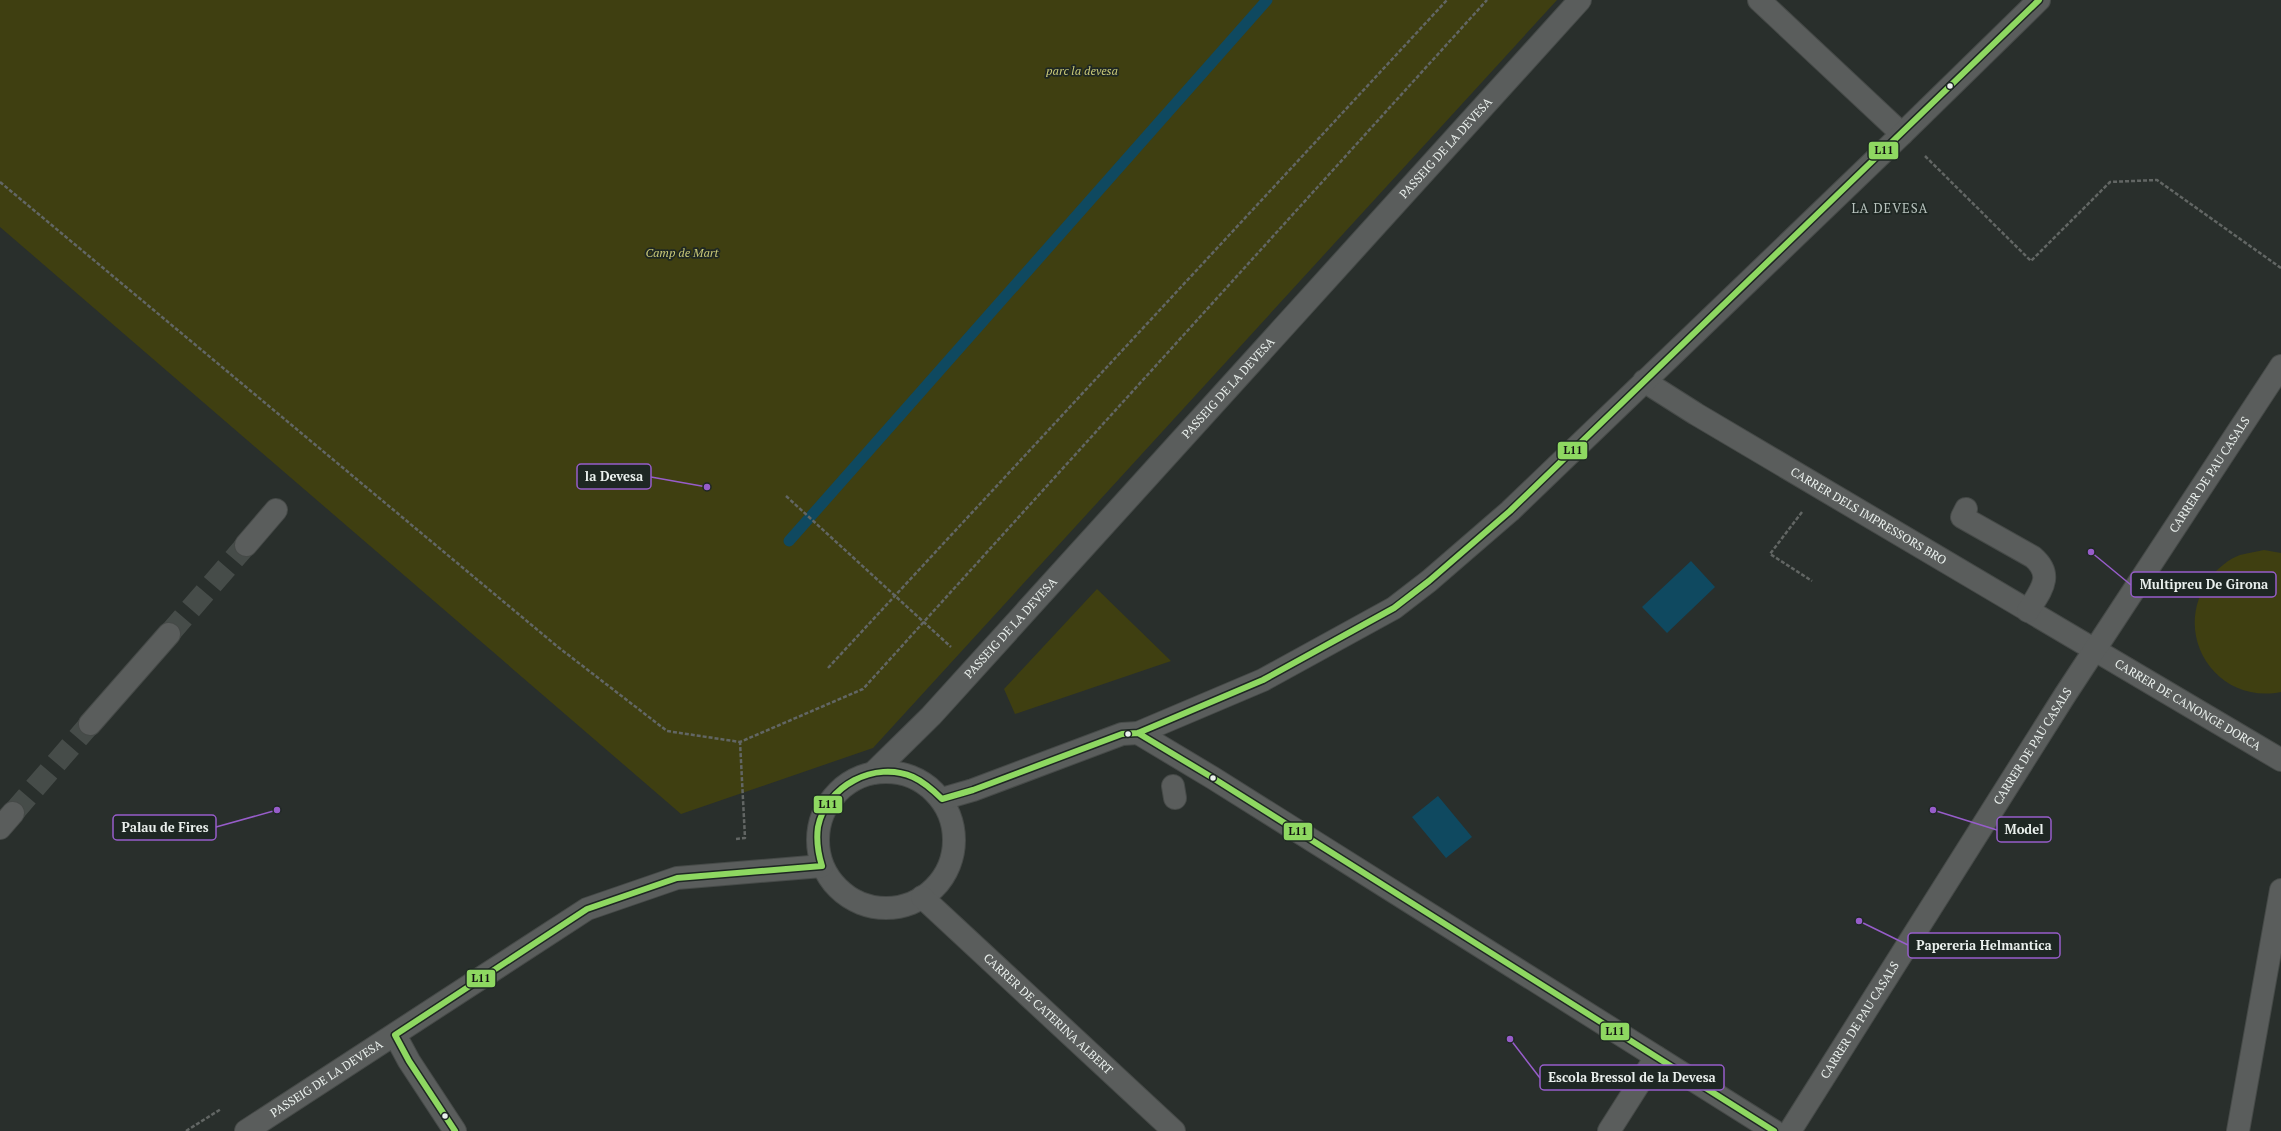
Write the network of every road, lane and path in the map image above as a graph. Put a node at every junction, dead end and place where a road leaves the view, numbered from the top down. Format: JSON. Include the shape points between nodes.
{"nodes":[{"id":1,"x":1447,"y":0,"type":"edge"},
{"id":2,"x":1487,"y":0,"type":"edge"},
{"id":3,"x":1580,"y":0,"type":"edge"},
{"id":4,"x":1759,"y":0,"type":"edge"},
{"id":5,"x":2039,"y":0,"type":"edge"},
{"id":6,"x":1902,"y":134,"type":"junction"},
{"id":7,"x":0,"y":182,"type":"edge"},
{"id":8,"x":2281,"y":268,"type":"edge"},
{"id":9,"x":2281,"y":366,"type":"edge"},
{"id":10,"x":1644,"y":381,"type":"junction"},
{"id":11,"x":786,"y":496,"type":"dead end"},
{"id":12,"x":1805,"y":509,"type":"dead end"},
{"id":13,"x":1966,"y":509,"type":"dead end"},
{"id":14,"x":276,"y":510,"type":"dead end"},
{"id":15,"x":246,"y":545,"type":"tunnel mouth"},
{"id":16,"x":1812,"y":581,"type":"dead end"},
{"id":17,"x":894,"y":595,"type":"junction"},
{"id":18,"x":2028,"y":611,"type":"junction"},
{"id":19,"x":923,"y":622,"type":"junction"},
{"id":20,"x":169,"y":634,"type":"tunnel mouth"},
{"id":21,"x":2094,"y":650,"type":"junction"},
{"id":22,"x":828,"y":668,"type":"dead end"},
{"id":23,"x":974,"y":669,"type":"junction"},
{"id":24,"x":90,"y":724,"type":"tunnel mouth"},
{"id":25,"x":1138,"y":733,"type":"junction"},
{"id":26,"x":2281,"y":760,"type":"edge"},
{"id":27,"x":873,"y":772,"type":"junction"},
{"id":28,"x":942,"y":799,"type":"junction"},
{"id":29,"x":822,"y":866,"type":"junction"},
{"id":30,"x":2281,"y":890,"type":"edge"},
{"id":31,"x":922,"y":898,"type":"junction"},
{"id":32,"x":395,"y":1035,"type":"junction"},
{"id":33,"x":1656,"y":1057,"type":"junction"},
{"id":34,"x":246,"y":1131,"type":"edge"},
{"id":35,"x":455,"y":1131,"type":"edge"},
{"id":36,"x":1174,"y":1131,"type":"edge"},
{"id":37,"x":1609,"y":1131,"type":"edge"},
{"id":38,"x":1774,"y":1131,"type":"edge"},
{"id":39,"x":1790,"y":1131,"type":"edge"},
{"id":40,"x":2238,"y":1131,"type":"edge"}],
"edges":[{"from":1,"to":17,"type":"path"},
{"from":2,"to":19,"type":"path"},
{"from":3,"to":23,"type":"street","name":"PASSEIG DE LA DEVESA"},
{"from":4,"to":6,"type":"street"},
{"from":5,"to":6,"type":"street"},
{"from":6,"to":8,"type":"path","via":[[2031,261],[2110,182],[2157,180]]},
{"from":6,"to":10,"type":"street"},
{"from":7,"to":19,"type":"path","via":[[558,647],[667,731],[740,742],[863,689]]},
{"from":9,"to":21,"type":"street","name":"CARRER DE PAU CASALS"},
{"from":10,"to":18,"type":"street","name":"CARRER DELS IMPRESSORS BRO"},
{"from":10,"to":25,"type":"street","via":[[1482,536],[1394,608],[1263,680]]},
{"from":11,"to":17,"type":"path"},
{"from":12,"to":16,"type":"path","via":[[1770,554]]},
{"from":13,"to":18,"type":"street","via":[[1962,517],[2033,557],[2045,571],[2045,580]]},
{"from":14,"to":15,"type":"street"},
{"from":17,"to":19,"type":"path"},
{"from":17,"to":22,"type":"path"},
{"from":18,"to":21,"type":"street","name":"CARRER DELS IMPRESSORS BRO"},
{"from":19,"to":23,"type":"path"},
{"from":20,"to":24,"type":"street"},
{"from":21,"to":26,"type":"street","name":"CARRER DE CANONGE DORCA"},
{"from":21,"to":39,"type":"street","name":"CARRER DE PAU CASALS"},
{"from":23,"to":27,"type":"street","name":"PASSEIG DE LA DEVESA","via":[[931,716]]},
{"from":25,"to":28,"type":"street","via":[[1122,734],[973,790]]},
{"from":25,"to":33,"type":"street"},
{"from":27,"to":28,"type":"street","via":[[902,773],[922,781]]},
{"from":27,"to":29,"type":"street","via":[[839,789],[828,803],[820,821],[817,842]]},
{"from":28,"to":31,"type":"street","via":[[954,830],[953,853],[944,877],[934,890]]},
{"from":29,"to":31,"type":"street","via":[[830,880],[846,895],[872,907],[888,909],[914,903]]},
{"from":29,"to":32,"type":"street","name":"PASSEIG DE LA DEVESA","via":[[677,878],[587,909]]},
{"from":30,"to":40,"type":"street"},
{"from":31,"to":36,"type":"street","name":"CARRER DE CATERINA ALBERT"},
{"from":32,"to":34,"type":"street","name":"PASSEIG DE LA DEVESA"},
{"from":32,"to":35,"type":"street"},
{"from":33,"to":37,"type":"street"},
{"from":33,"to":38,"type":"street"}]}
